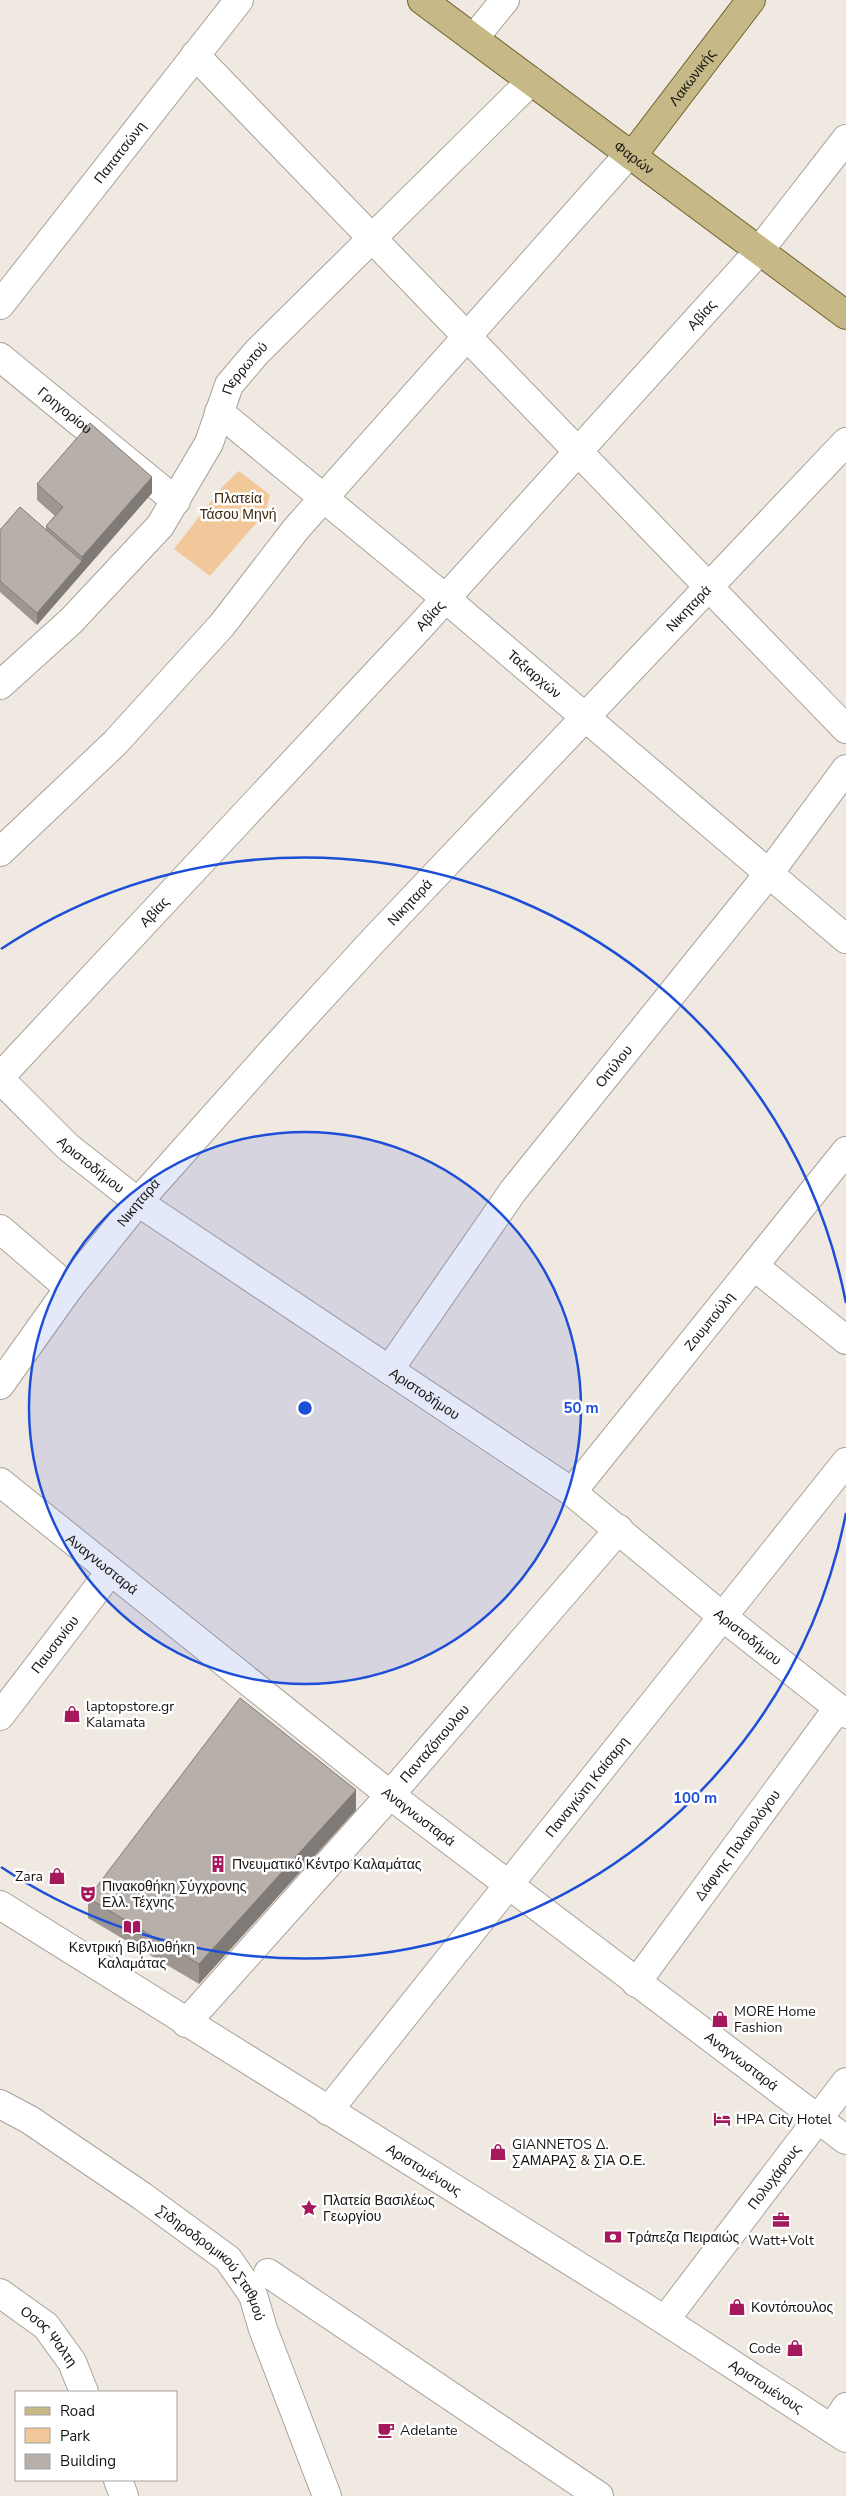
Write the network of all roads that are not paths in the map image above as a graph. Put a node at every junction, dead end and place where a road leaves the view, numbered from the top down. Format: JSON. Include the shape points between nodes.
{"nodes":[{"id":1,"x":239,"y":0,"type":"edge"},
{"id":2,"x":422,"y":0,"type":"edge"},
{"id":3,"x":505,"y":0,"type":"edge"},
{"id":4,"x":751,"y":0,"type":"edge"},
{"id":5,"x":474,"y":38,"type":"junction"},
{"id":6,"x":195,"y":55,"type":"junction"},
{"id":7,"x":531,"y":81,"type":"junction"},
{"id":8,"x":846,"y":139,"type":"edge"},
{"id":9,"x":630,"y":155,"type":"junction"},
{"id":10,"x":373,"y":238,"type":"junction"},
{"id":11,"x":759,"y":251,"type":"junction"},
{"id":12,"x":0,"y":305,"type":"edge"},
{"id":13,"x":846,"y":316,"type":"edge"},
{"id":14,"x":468,"y":336,"type":"junction"},
{"id":15,"x":0,"y":357,"type":"edge"},
{"id":16,"x":219,"y":412,"type":"junction"},
{"id":17,"x":846,"y":442,"type":"edge"},
{"id":18,"x":578,"y":451,"type":"junction"},
{"id":19,"x":324,"y":497,"type":"junction"},
{"id":20,"x":176,"y":501,"type":"junction"},
{"id":21,"x":709,"y":587,"type":"junction"},
{"id":22,"x":445,"y":598,"type":"junction"},
{"id":23,"x":0,"y":685,"type":"edge"},
{"id":24,"x":586,"y":717,"type":"junction"},
{"id":25,"x":846,"y":729,"type":"edge"},
{"id":26,"x":846,"y":769,"type":"edge"},
{"id":27,"x":0,"y":852,"type":"edge"},
{"id":28,"x":770,"y":872,"type":"junction"},
{"id":29,"x":846,"y":939,"type":"edge"},
{"id":30,"x":0,"y":1078,"type":"edge"},
{"id":31,"x":846,"y":1151,"type":"edge"},
{"id":32,"x":138,"y":1202,"type":"junction"},
{"id":33,"x":0,"y":1229,"type":"edge"},
{"id":34,"x":754,"y":1266,"type":"junction"},
{"id":35,"x":69,"y":1288,"type":"junction"},
{"id":36,"x":846,"y":1340,"type":"edge"},
{"id":37,"x":389,"y":1370,"type":"junction"},
{"id":38,"x":0,"y":1385,"type":"edge"},
{"id":39,"x":846,"y":1462,"type":"edge"},
{"id":40,"x":0,"y":1482,"type":"edge"},
{"id":41,"x":572,"y":1492,"type":"junction"},
{"id":42,"x":619,"y":1529,"type":"junction"},
{"id":43,"x":110,"y":1572,"type":"junction"},
{"id":44,"x":723,"y":1616,"type":"junction"},
{"id":45,"x":842,"y":1711,"type":"edge"},
{"id":46,"x":0,"y":1716,"type":"edge"},
{"id":47,"x":390,"y":1795,"type":"junction"},
{"id":48,"x":507,"y":1886,"type":"junction"},
{"id":49,"x":0,"y":1905,"type":"edge"},
{"id":50,"x":636,"y":1983,"type":"junction"},
{"id":51,"x":186,"y":2023,"type":"junction"},
{"id":52,"x":846,"y":2082,"type":"edge"},
{"id":53,"x":0,"y":2104,"type":"edge"},
{"id":54,"x":328,"y":2111,"type":"junction"},
{"id":55,"x":818,"y":2119,"type":"junction"},
{"id":56,"x":846,"y":2140,"type":"edge"},
{"id":57,"x":268,"y":2272,"type":"dead end"},
{"id":58,"x":0,"y":2293,"type":"edge"},
{"id":59,"x":665,"y":2320,"type":"junction"},
{"id":60,"x":84,"y":2391,"type":"edge"},
{"id":61,"x":841,"y":2424,"type":"edge"},
{"id":62,"x":118,"y":2481,"type":"edge"},
{"id":63,"x":124,"y":2496,"type":"edge"},
{"id":64,"x":327,"y":2496,"type":"edge"},
{"id":65,"x":599,"y":2496,"type":"edge"}],
"edges":[{"from":1,"to":6,"type":"street","name":"Παπατσώνη"},
{"from":2,"to":5,"type":"main road","name":"Φαρών"},
{"from":3,"to":5,"type":"street"},
{"from":4,"to":9,"type":"main road","name":"Λακωνικής"},
{"from":5,"to":7,"type":"main road","name":"Φαρών"},
{"from":6,"to":10,"type":"street"},
{"from":6,"to":12,"type":"street","name":"Παπατσώνη"},
{"from":7,"to":9,"type":"main road","name":"Φαρών"},
{"from":7,"to":10,"type":"street","name":"Περρωτού"},
{"from":8,"to":11,"type":"street","name":"Αβίας"},
{"from":9,"to":11,"type":"main road","name":"Φαρών"},
{"from":9,"to":14,"type":"street"},
{"from":10,"to":14,"type":"street"},
{"from":10,"to":16,"type":"street","name":"Περρωτού","via":[[257,352],[230,385]]},
{"from":11,"to":13,"type":"main road","name":"Φαρών"},
{"from":11,"to":18,"type":"street","name":"Αβίας"},
{"from":14,"to":18,"type":"street"},
{"from":14,"to":19,"type":"street"},
{"from":15,"to":20,"type":"street","name":"Γρηγορίου"},
{"from":16,"to":19,"type":"street","name":"Ταξιαρχών"},
{"from":16,"to":20,"type":"street","name":"Περρωτού","via":[[209,443]]},
{"from":17,"to":21,"type":"street","name":"Νικηταρά"},
{"from":18,"to":21,"type":"street"},
{"from":18,"to":22,"type":"street","name":"Αβίας"},
{"from":19,"to":22,"type":"street","name":"Ταξιαρχών"},
{"from":19,"to":27,"type":"street","via":[[222,625],[121,736]]},
{"from":20,"to":23,"type":"street","name":"Περρωτού","via":[[160,526],[71,621]]},
{"from":21,"to":24,"type":"street","name":"Νικηταρά"},
{"from":21,"to":25,"type":"street"},
{"from":22,"to":24,"type":"street","name":"Ταξιαρχών"},
{"from":22,"to":30,"type":"street","name":"Αβίας"},
{"from":24,"to":28,"type":"street","name":"Ταξιαρχών"},
{"from":24,"to":32,"type":"street","name":"Νικηταρά","via":[[365,950]]},
{"from":26,"to":28,"type":"street","name":"Οιτύλου"},
{"from":28,"to":29,"type":"street","name":"Ταξιαρχών"},
{"from":28,"to":37,"type":"street","name":"Οιτύλου","via":[[513,1191]]},
{"from":30,"to":32,"type":"street","name":"Αριστοδήμου","via":[[68,1147]]},
{"from":31,"to":34,"type":"street","name":"Ζουμπούλη"},
{"from":32,"to":35,"type":"street","name":"Νικηταρά"},
{"from":32,"to":37,"type":"street","name":"Αριστοδήμου"},
{"from":33,"to":35,"type":"street"},
{"from":34,"to":36,"type":"street"},
{"from":34,"to":41,"type":"street","name":"Ζουμπούλη"},
{"from":35,"to":38,"type":"street","name":"Νικηταρά"},
{"from":37,"to":41,"type":"street","name":"Αριστοδήμου"},
{"from":39,"to":44,"type":"street","name":"Παναγιώτη Καίσαρη"},
{"from":40,"to":43,"type":"street","name":"Αναγνωσταρά"},
{"from":41,"to":42,"type":"street","name":"Αριστοδήμου"},
{"from":42,"to":44,"type":"street","name":"Αριστοδήμου"},
{"from":42,"to":47,"type":"street","name":"Πανταζόπουλου"},
{"from":43,"to":46,"type":"street","name":"Παυσανίου"},
{"from":43,"to":47,"type":"street","name":"Αναγνωσταρά"},
{"from":44,"to":45,"type":"street","name":"Αριστοδήμου"},
{"from":44,"to":48,"type":"street","name":"Παναγιώτη Καίσαρη"},
{"from":45,"to":50,"type":"street","name":"Δάφνης Παλαιολόγου"},
{"from":47,"to":48,"type":"street","name":"Αναγνωσταρά"},
{"from":47,"to":51,"type":"street","name":"Πανταζόπουλου"},
{"from":48,"to":50,"type":"street","name":"Αναγνωσταρά"},
{"from":48,"to":54,"type":"street","name":"Παναγιώτη Καίσαρη"},
{"from":49,"to":51,"type":"street","name":"Αριστομένους"},
{"from":50,"to":55,"type":"street","name":"Αναγνωσταρά"},
{"from":51,"to":54,"type":"street","name":"Αριστομένους"},
{"from":52,"to":55,"type":"street","name":"Πολυχάρους"},
{"from":53,"to":64,"type":"street","name":"Σιδηροδρομικού Σταθμού","via":[[30,2120],[142,2196],[228,2260],[252,2296]]},
{"from":54,"to":59,"type":"street","name":"Αριστομένους"},
{"from":55,"to":56,"type":"street","name":"Αναγνωσταρά"},
{"from":55,"to":59,"type":"street","name":"Πολυχάρους"},
{"from":57,"to":65,"type":"street"},
{"from":58,"to":60,"type":"street","name":"Οσος Ψαλτη","via":[[46,2326],[72,2362]]},
{"from":59,"to":61,"type":"street","name":"Αριστομένους"},
{"from":62,"to":63,"type":"street"}]}
